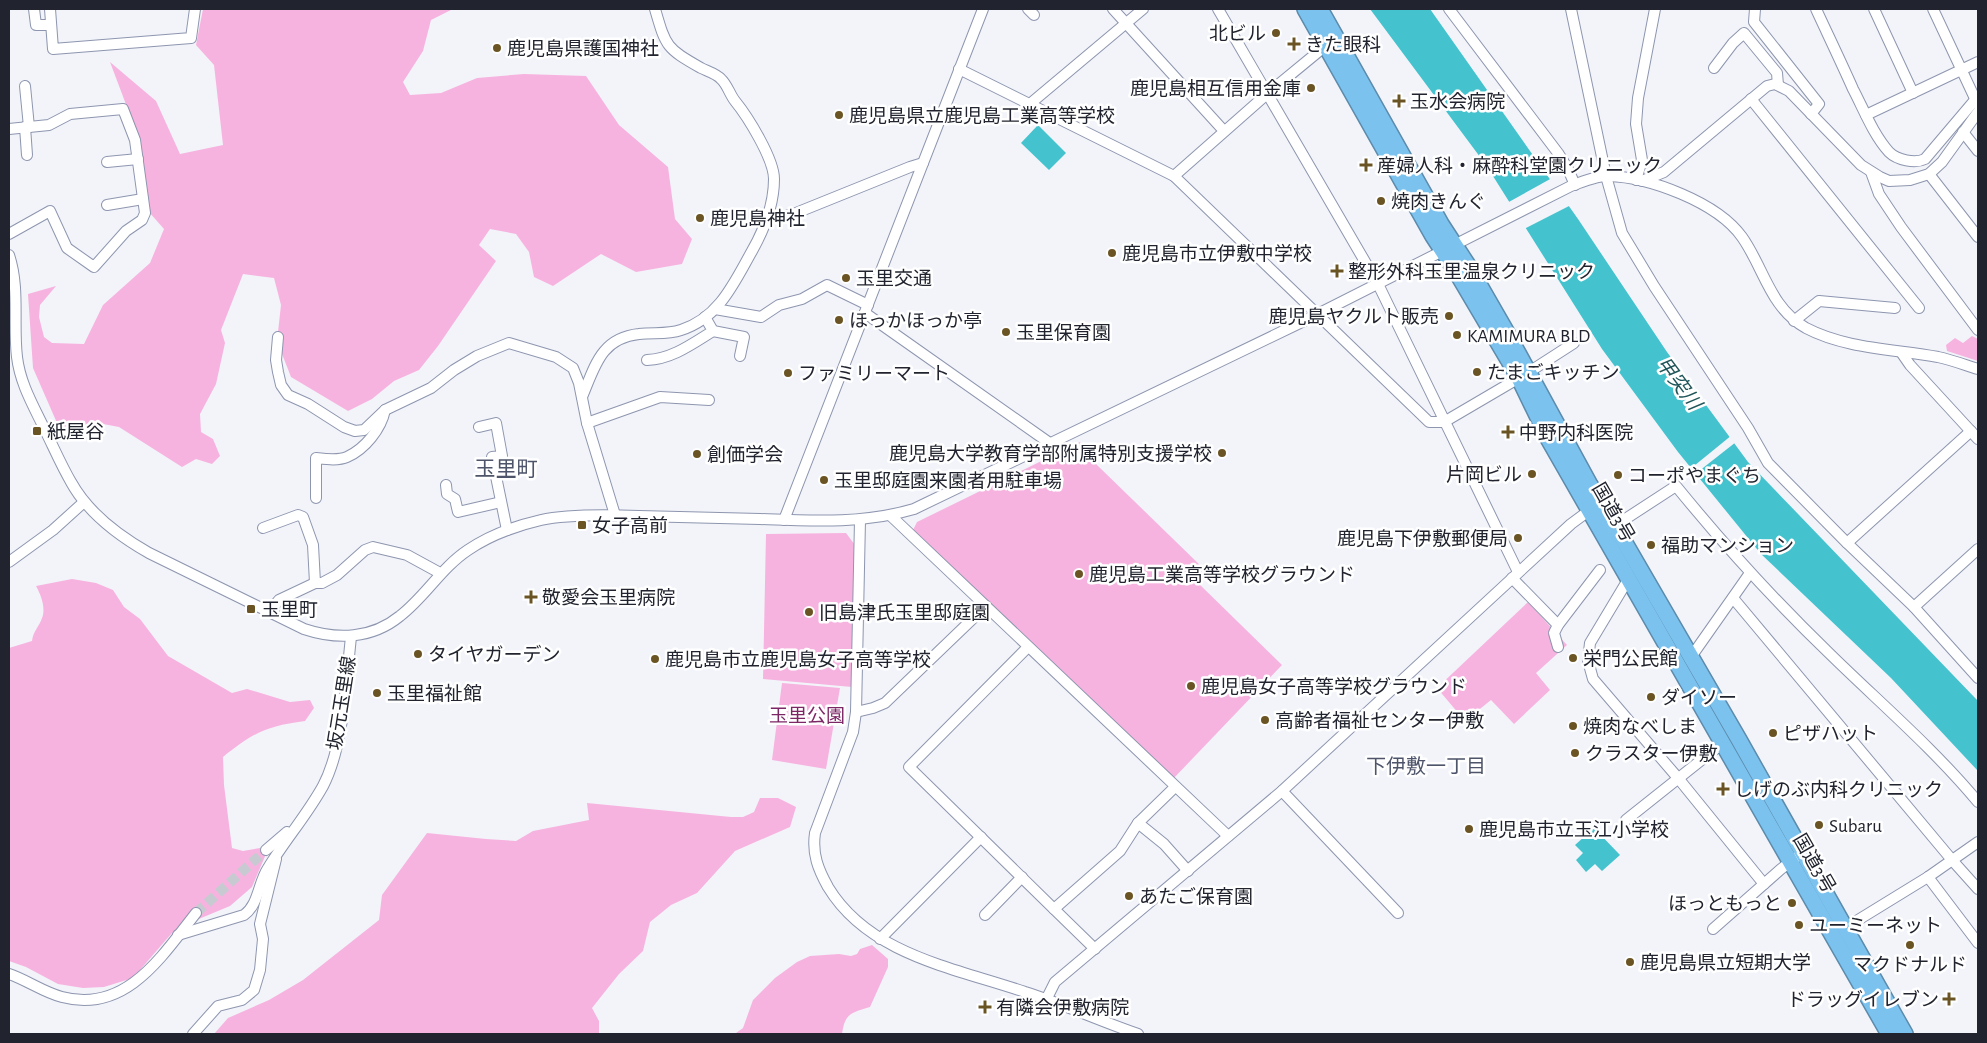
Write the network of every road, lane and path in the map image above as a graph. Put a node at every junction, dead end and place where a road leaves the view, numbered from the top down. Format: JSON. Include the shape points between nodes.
{"nodes":[{"id":1,"x":34,"y":9,"type":"edge"},
{"id":2,"x":50,"y":9,"type":"edge"},
{"id":3,"x":195,"y":9,"type":"edge"},
{"id":4,"x":655,"y":9,"type":"edge"},
{"id":5,"x":983,"y":9,"type":"edge"},
{"id":6,"x":1113,"y":9,"type":"edge"},
{"id":7,"x":1143,"y":9,"type":"edge"},
{"id":8,"x":1218,"y":9,"type":"edge"},
{"id":9,"x":1305,"y":9,"type":"edge"},
{"id":10,"x":1320,"y":9,"type":"edge"},
{"id":11,"x":1449,"y":9,"type":"edge"},
{"id":12,"x":1571,"y":9,"type":"edge"},
{"id":13,"x":1655,"y":9,"type":"edge"},
{"id":14,"x":1754,"y":9,"type":"edge"},
{"id":15,"x":1816,"y":9,"type":"edge"},
{"id":16,"x":1874,"y":9,"type":"edge"},
{"id":17,"x":1933,"y":9,"type":"edge"},
{"id":18,"x":1126,"y":24,"type":"junction"},
{"id":19,"x":51,"y":25,"type":"junction"},
{"id":20,"x":1331,"y":42,"type":"junction"},
{"id":21,"x":1978,"y":62,"type":"edge"},
{"id":22,"x":1714,"y":68,"type":"dead end"},
{"id":23,"x":959,"y":69,"type":"junction"},
{"id":24,"x":1962,"y":70,"type":"junction"},
{"id":25,"x":1778,"y":85,"type":"junction"},
{"id":26,"x":25,"y":86,"type":"dead end"},
{"id":27,"x":1913,"y":93,"type":"junction"},
{"id":28,"x":1266,"y":94,"type":"junction"},
{"id":29,"x":1751,"y":99,"type":"junction"},
{"id":30,"x":1977,"y":103,"type":"edge"},
{"id":31,"x":1032,"y":104,"type":"junction"},
{"id":32,"x":1978,"y":112,"type":"edge"},
{"id":33,"x":1811,"y":114,"type":"junction"},
{"id":34,"x":1866,"y":115,"type":"junction"},
{"id":35,"x":27,"y":127,"type":"junction"},
{"id":36,"x":9,"y":129,"type":"edge"},
{"id":37,"x":1224,"y":131,"type":"junction"},
{"id":38,"x":1963,"y":132,"type":"junction"},
{"id":39,"x":1978,"y":151,"type":"edge"},
{"id":40,"x":27,"y":155,"type":"dead end"},
{"id":41,"x":138,"y":159,"type":"junction"},
{"id":42,"x":107,"y":162,"type":"dead end"},
{"id":43,"x":923,"y":163,"type":"junction"},
{"id":44,"x":1871,"y":172,"type":"junction"},
{"id":45,"x":1929,"y":174,"type":"junction"},
{"id":46,"x":1174,"y":176,"type":"junction"},
{"id":47,"x":1606,"y":176,"type":"junction"},
{"id":48,"x":1640,"y":181,"type":"junction"},
{"id":49,"x":1573,"y":186,"type":"junction"},
{"id":50,"x":143,"y":199,"type":"junction"},
{"id":51,"x":107,"y":205,"type":"dead end"},
{"id":52,"x":768,"y":219,"type":"junction"},
{"id":53,"x":9,"y":234,"type":"edge"},
{"id":54,"x":1978,"y":237,"type":"edge"},
{"id":55,"x":1449,"y":248,"type":"junction"},
{"id":56,"x":9,"y":255,"type":"edge"},
{"id":57,"x":1378,"y":284,"type":"junction"},
{"id":58,"x":1895,"y":308,"type":"dead end"},
{"id":59,"x":1920,"y":308,"type":"dead end"},
{"id":60,"x":715,"y":309,"type":"junction"},
{"id":61,"x":866,"y":309,"type":"junction"},
{"id":62,"x":1316,"y":314,"type":"junction"},
{"id":63,"x":705,"y":317,"type":"junction"},
{"id":64,"x":1794,"y":321,"type":"junction"},
{"id":65,"x":1978,"y":330,"type":"edge"},
{"id":66,"x":713,"y":331,"type":"junction"},
{"id":67,"x":12,"y":334,"type":"edge"},
{"id":68,"x":278,"y":337,"type":"dead end"},
{"id":69,"x":1574,"y":344,"type":"dead end"},
{"id":70,"x":1901,"y":352,"type":"junction"},
{"id":71,"x":740,"y":356,"type":"dead end"},
{"id":72,"x":647,"y":360,"type":"dead end"},
{"id":73,"x":1978,"y":369,"type":"edge"},
{"id":74,"x":1524,"y":375,"type":"junction"},
{"id":75,"x":582,"y":397,"type":"junction"},
{"id":76,"x":709,"y":400,"type":"dead end"},
{"id":77,"x":385,"y":410,"type":"junction"},
{"id":78,"x":587,"y":422,"type":"junction"},
{"id":79,"x":1444,"y":422,"type":"junction"},
{"id":80,"x":478,"y":427,"type":"dead end"},
{"id":81,"x":1975,"y":435,"type":"edge"},
{"id":82,"x":1051,"y":444,"type":"junction"},
{"id":83,"x":446,"y":485,"type":"dead end"},
{"id":84,"x":316,"y":498,"type":"dead end"},
{"id":85,"x":84,"y":502,"type":"junction"},
{"id":86,"x":501,"y":502,"type":"junction"},
{"id":87,"x":1595,"y":507,"type":"junction"},
{"id":88,"x":615,"y":515,"type":"junction"},
{"id":89,"x":891,"y":516,"type":"junction"},
{"id":90,"x":784,"y":520,"type":"junction"},
{"id":91,"x":860,"y":520,"type":"junction"},
{"id":92,"x":262,"y":528,"type":"dead end"},
{"id":93,"x":1610,"y":529,"type":"junction"},
{"id":94,"x":506,"y":530,"type":"junction"},
{"id":95,"x":1847,"y":543,"type":"junction"},
{"id":96,"x":1978,"y":548,"type":"edge"},
{"id":97,"x":9,"y":562,"type":"edge"},
{"id":98,"x":1600,"y":570,"type":"dead end"},
{"id":99,"x":440,"y":573,"type":"junction"},
{"id":100,"x":1750,"y":573,"type":"junction"},
{"id":101,"x":1515,"y":575,"type":"junction"},
{"id":102,"x":1629,"y":578,"type":"junction"},
{"id":103,"x":316,"y":583,"type":"junction"},
{"id":104,"x":1733,"y":598,"type":"junction"},
{"id":105,"x":986,"y":606,"type":"junction"},
{"id":106,"x":1914,"y":607,"type":"junction"},
{"id":107,"x":269,"y":612,"type":"junction"},
{"id":108,"x":1558,"y":625,"type":"junction"},
{"id":109,"x":351,"y":637,"type":"junction"},
{"id":110,"x":1028,"y":647,"type":"junction"},
{"id":111,"x":1558,"y":647,"type":"dead end"},
{"id":112,"x":1691,"y":657,"type":"junction"},
{"id":113,"x":1978,"y":678,"type":"edge"},
{"id":114,"x":856,"y":712,"type":"junction"},
{"id":115,"x":1724,"y":742,"type":"junction"},
{"id":116,"x":1678,"y":778,"type":"junction"},
{"id":117,"x":1175,"y":787,"type":"junction"},
{"id":118,"x":1282,"y":791,"type":"junction"},
{"id":119,"x":1978,"y":802,"type":"edge"},
{"id":120,"x":1626,"y":820,"type":"dead end"},
{"id":121,"x":299,"y":821,"type":"junction"},
{"id":122,"x":1138,"y":823,"type":"junction"},
{"id":123,"x":1228,"y":836,"type":"junction"},
{"id":124,"x":981,"y":838,"type":"junction"},
{"id":125,"x":1978,"y":842,"type":"edge"},
{"id":126,"x":266,"y":850,"type":"tunnel mouth"},
{"id":127,"x":278,"y":852,"type":"junction"},
{"id":128,"x":1796,"y":857,"type":"junction"},
{"id":129,"x":1952,"y":860,"type":"junction"},
{"id":130,"x":1188,"y":871,"type":"junction"},
{"id":131,"x":1928,"y":876,"type":"junction"},
{"id":132,"x":1022,"y":877,"type":"junction"},
{"id":133,"x":1764,"y":884,"type":"junction"},
{"id":134,"x":1978,"y":889,"type":"edge"},
{"id":135,"x":1054,"y":909,"type":"junction"},
{"id":136,"x":196,"y":913,"type":"tunnel mouth"},
{"id":137,"x":1398,"y":913,"type":"dead end"},
{"id":138,"x":985,"y":915,"type":"dead end"},
{"id":139,"x":1845,"y":928,"type":"junction"},
{"id":140,"x":1713,"y":929,"type":"dead end"},
{"id":141,"x":178,"y":935,"type":"junction"},
{"id":142,"x":880,"y":939,"type":"junction"},
{"id":143,"x":1978,"y":943,"type":"edge"},
{"id":144,"x":1095,"y":949,"type":"junction"},
{"id":145,"x":9,"y":974,"type":"edge"},
{"id":146,"x":1046,"y":1000,"type":"junction"},
{"id":147,"x":193,"y":1034,"type":"edge"},
{"id":148,"x":1138,"y":1034,"type":"edge"},
{"id":149,"x":1889,"y":1034,"type":"edge"},
{"id":150,"x":1905,"y":1034,"type":"edge"}],
"edges":[{"from":1,"to":19,"type":"street","via":[[36,25]]},
{"from":2,"to":19,"type":"street"},
{"from":3,"to":19,"type":"street","via":[[191,38],[53,49]]},
{"from":4,"to":52,"type":"street","via":[[663,37],[670,48],[722,79],[731,97],[747,116],[773,172]]},
{"from":5,"to":23,"type":"street"},
{"from":6,"to":18,"type":"street"},
{"from":7,"to":18,"type":"street"},
{"from":8,"to":28,"type":"street"},
{"from":9,"to":20,"type":"highway","name":"国道3号"},
{"from":10,"to":20,"type":"highway","name":"国道3号"},
{"from":11,"to":49,"type":"street","via":[[1558,152]]},
{"from":12,"to":47,"type":"street"},
{"from":13,"to":48,"type":"street","via":[[1638,98],[1636,124],[1642,160]]},
{"from":14,"to":33,"type":"street","via":[[1754,22],[1819,104]]},
{"from":15,"to":34,"type":"street"},
{"from":16,"to":27,"type":"street"},
{"from":17,"to":24,"type":"street"},
{"from":18,"to":31,"type":"street"},
{"from":18,"to":37,"type":"street"},
{"from":20,"to":28,"type":"street"},
{"from":20,"to":55,"type":"highway","name":"国道3号","via":[[1441,224]]},
{"from":21,"to":24,"type":"street"},
{"from":22,"to":25,"type":"street","via":[[1732,43],[1744,33],[1777,73]]},
{"from":23,"to":31,"type":"street"},
{"from":23,"to":43,"type":"street"},
{"from":24,"to":27,"type":"street"},
{"from":24,"to":30,"type":"street"},
{"from":25,"to":29,"type":"street","via":[[1768,86]]},
{"from":25,"to":33,"type":"street","via":[[1789,91]]},
{"from":26,"to":35,"type":"street"},
{"from":27,"to":34,"type":"street"},
{"from":28,"to":37,"type":"street"},
{"from":28,"to":57,"type":"street"},
{"from":29,"to":48,"type":"street","via":[[1664,172]]},
{"from":29,"to":59,"type":"street"},
{"from":30,"to":34,"type":"street","via":[[1920,161],[1891,153]]},
{"from":31,"to":46,"type":"street"},
{"from":32,"to":38,"type":"street"},
{"from":33,"to":44,"type":"street"},
{"from":35,"to":36,"type":"street"},
{"from":35,"to":40,"type":"street"},
{"from":35,"to":41,"type":"street","via":[[49,125],[70,114],[123,109],[135,140]]},
{"from":37,"to":46,"type":"street"},
{"from":38,"to":39,"type":"street"},
{"from":38,"to":45,"type":"street","via":[[1942,162]]},
{"from":41,"to":42,"type":"street"},
{"from":41,"to":50,"type":"street"},
{"from":43,"to":52,"type":"street","via":[[791,215]]},
{"from":43,"to":61,"type":"street"},
{"from":44,"to":45,"type":"street","via":[[1880,178],[1899,182]]},
{"from":44,"to":65,"type":"street","via":[[1879,194]]},
{"from":45,"to":54,"type":"street"},
{"from":46,"to":62,"type":"street"},
{"from":47,"to":48,"type":"street"},
{"from":47,"to":49,"type":"street"},
{"from":47,"to":95,"type":"street","via":[[1622,233],[1768,463]]},
{"from":48,"to":64,"type":"street","via":[[1707,205],[1731,224],[1750,251],[1770,293]]},
{"from":49,"to":55,"type":"street"},
{"from":50,"to":51,"type":"street"},
{"from":50,"to":53,"type":"street","via":[[145,214],[142,220],[126,231],[94,267],[68,248],[50,211]]},
{"from":52,"to":60,"type":"street","via":[[726,298]]},
{"from":55,"to":57,"type":"street"},
{"from":55,"to":74,"type":"highway","name":"国道3号"},
{"from":56,"to":67,"type":"street","via":[[13,276]]},
{"from":57,"to":62,"type":"street"},
{"from":57,"to":79,"type":"street"},
{"from":58,"to":64,"type":"street","via":[[1819,301]]},
{"from":60,"to":61,"type":"street","via":[[762,317],[827,285]]},
{"from":60,"to":63,"type":"street"},
{"from":61,"to":82,"type":"street"},
{"from":61,"to":90,"type":"street"},
{"from":62,"to":79,"type":"street","via":[[1429,422]]},
{"from":62,"to":82,"type":"street"},
{"from":63,"to":66,"type":"street"},
{"from":63,"to":75,"type":"street","via":[[682,330],[627,336],[614,341],[599,357]]},
{"from":64,"to":70,"type":"street","via":[[1833,339]]},
{"from":66,"to":71,"type":"street","via":[[744,337]]},
{"from":66,"to":72,"type":"street","via":[[679,352]]},
{"from":67,"to":85,"type":"street","via":[[25,389]]},
{"from":68,"to":77,"type":"street","via":[[278,372],[288,395],[355,431],[364,430]]},
{"from":69,"to":74,"type":"street"},
{"from":70,"to":73,"type":"street","via":[[1952,360]]},
{"from":70,"to":81,"type":"street"},
{"from":74,"to":79,"type":"street"},
{"from":74,"to":87,"type":"highway","name":"国道3号"},
{"from":75,"to":77,"type":"street","via":[[573,368],[556,357],[509,343],[477,356],[431,388]]},
{"from":75,"to":78,"type":"street"},
{"from":76,"to":78,"type":"street","via":[[660,397]]},
{"from":77,"to":84,"type":"street","via":[[383,421],[374,433],[346,458],[316,458]]},
{"from":78,"to":88,"type":"street"},
{"from":79,"to":101,"type":"street"},
{"from":80,"to":86,"type":"street","via":[[496,423],[502,456],[492,458]]},
{"from":81,"to":95,"type":"street"},
{"from":82,"to":89,"type":"street","via":[[914,510]]},
{"from":83,"to":86,"type":"street","via":[[448,494],[455,499],[458,512]]},
{"from":85,"to":97,"type":"street"},
{"from":85,"to":107,"type":"street","via":[[126,540]]},
{"from":86,"to":94,"type":"street"},
{"from":87,"to":93,"type":"highway","name":"国道3号"},
{"from":87,"to":101,"type":"street","via":[[1577,518]]},
{"from":88,"to":90,"type":"street"},
{"from":88,"to":94,"type":"street","via":[[542,520]]},
{"from":89,"to":91,"type":"street"},
{"from":89,"to":105,"type":"street"},
{"from":90,"to":91,"type":"street"},
{"from":91,"to":114,"type":"street"},
{"from":92,"to":103,"type":"street","via":[[298,515],[303,517],[313,545]]},
{"from":93,"to":100,"type":"street","via":[[1676,486]]},
{"from":93,"to":102,"type":"highway","name":"国道3号"},
{"from":93,"to":112,"type":"highway","name":"国道3号"},
{"from":94,"to":99,"type":"street","via":[[468,550]]},
{"from":95,"to":106,"type":"street"},
{"from":96,"to":106,"type":"street"},
{"from":98,"to":108,"type":"street"},
{"from":99,"to":103,"type":"street","via":[[407,554],[373,546],[337,575]]},
{"from":99,"to":109,"type":"street","via":[[402,615],[378,629]]},
{"from":100,"to":104,"type":"street"},
{"from":100,"to":119,"type":"street","via":[[1829,654],[1946,764]]},
{"from":101,"to":108,"type":"street"},
{"from":101,"to":118,"type":"street"},
{"from":102,"to":115,"type":"highway","name":"国道3号"},
{"from":102,"to":116,"type":"street","via":[[1590,643],[1588,661],[1593,679]]},
{"from":103,"to":107,"type":"street","via":[[279,600]]},
{"from":104,"to":112,"type":"street"},
{"from":104,"to":129,"type":"street"},
{"from":105,"to":110,"type":"street"},
{"from":105,"to":114,"type":"street","via":[[885,703]]},
{"from":106,"to":113,"type":"street"},
{"from":107,"to":109,"type":"street","via":[[320,634]]},
{"from":108,"to":111,"type":"street","via":[[1554,633]]},
{"from":109,"to":121,"type":"street","name":"坂元玉里線","via":[[336,747],[323,785]]},
{"from":110,"to":117,"type":"street"},
{"from":110,"to":124,"type":"street","via":[[909,767]]},
{"from":112,"to":128,"type":"highway","name":"国道3号"},
{"from":114,"to":142,"type":"street","via":[[853,732],[813,847],[821,876],[842,908]]},
{"from":115,"to":116,"type":"street"},
{"from":115,"to":128,"type":"highway","name":"国道3号"},
{"from":116,"to":120,"type":"street"},
{"from":116,"to":133,"type":"street"},
{"from":117,"to":122,"type":"street"},
{"from":117,"to":123,"type":"street"},
{"from":118,"to":123,"type":"street"},
{"from":118,"to":137,"type":"street"},
{"from":121,"to":126,"type":"street","name":"坂元玉里線"},
{"from":121,"to":127,"type":"street","name":"坂元玉里線"},
{"from":122,"to":130,"type":"street","via":[[1164,844]]},
{"from":122,"to":135,"type":"street","via":[[1120,850]]},
{"from":123,"to":130,"type":"street"},
{"from":124,"to":132,"type":"street"},
{"from":124,"to":142,"type":"street"},
{"from":125,"to":129,"type":"street"},
{"from":127,"to":141,"type":"street","name":"坂元玉里線","via":[[248,911]]},
{"from":127,"to":147,"type":"street","via":[[260,924],[263,939],[254,990],[242,1000],[218,1006]]},
{"from":128,"to":133,"type":"street"},
{"from":128,"to":139,"type":"highway","name":"国道3号"},
{"from":128,"to":149,"type":"highway","name":"国道3号"},
{"from":129,"to":131,"type":"street"},
{"from":129,"to":134,"type":"street"},
{"from":130,"to":144,"type":"street"},
{"from":131,"to":139,"type":"street"},
{"from":131,"to":143,"type":"street"},
{"from":132,"to":135,"type":"street"},
{"from":132,"to":138,"type":"street"},
{"from":133,"to":140,"type":"street"},
{"from":135,"to":144,"type":"street"},
{"from":136,"to":141,"type":"street"},
{"from":139,"to":150,"type":"highway","name":"国道3号"},
{"from":141,"to":145,"type":"street","via":[[144,976],[124,990],[105,997],[62,997]]},
{"from":142,"to":146,"type":"street","via":[[913,956]]},
{"from":144,"to":146,"type":"street","via":[[1055,982]]},
{"from":146,"to":148,"type":"street"}]}
